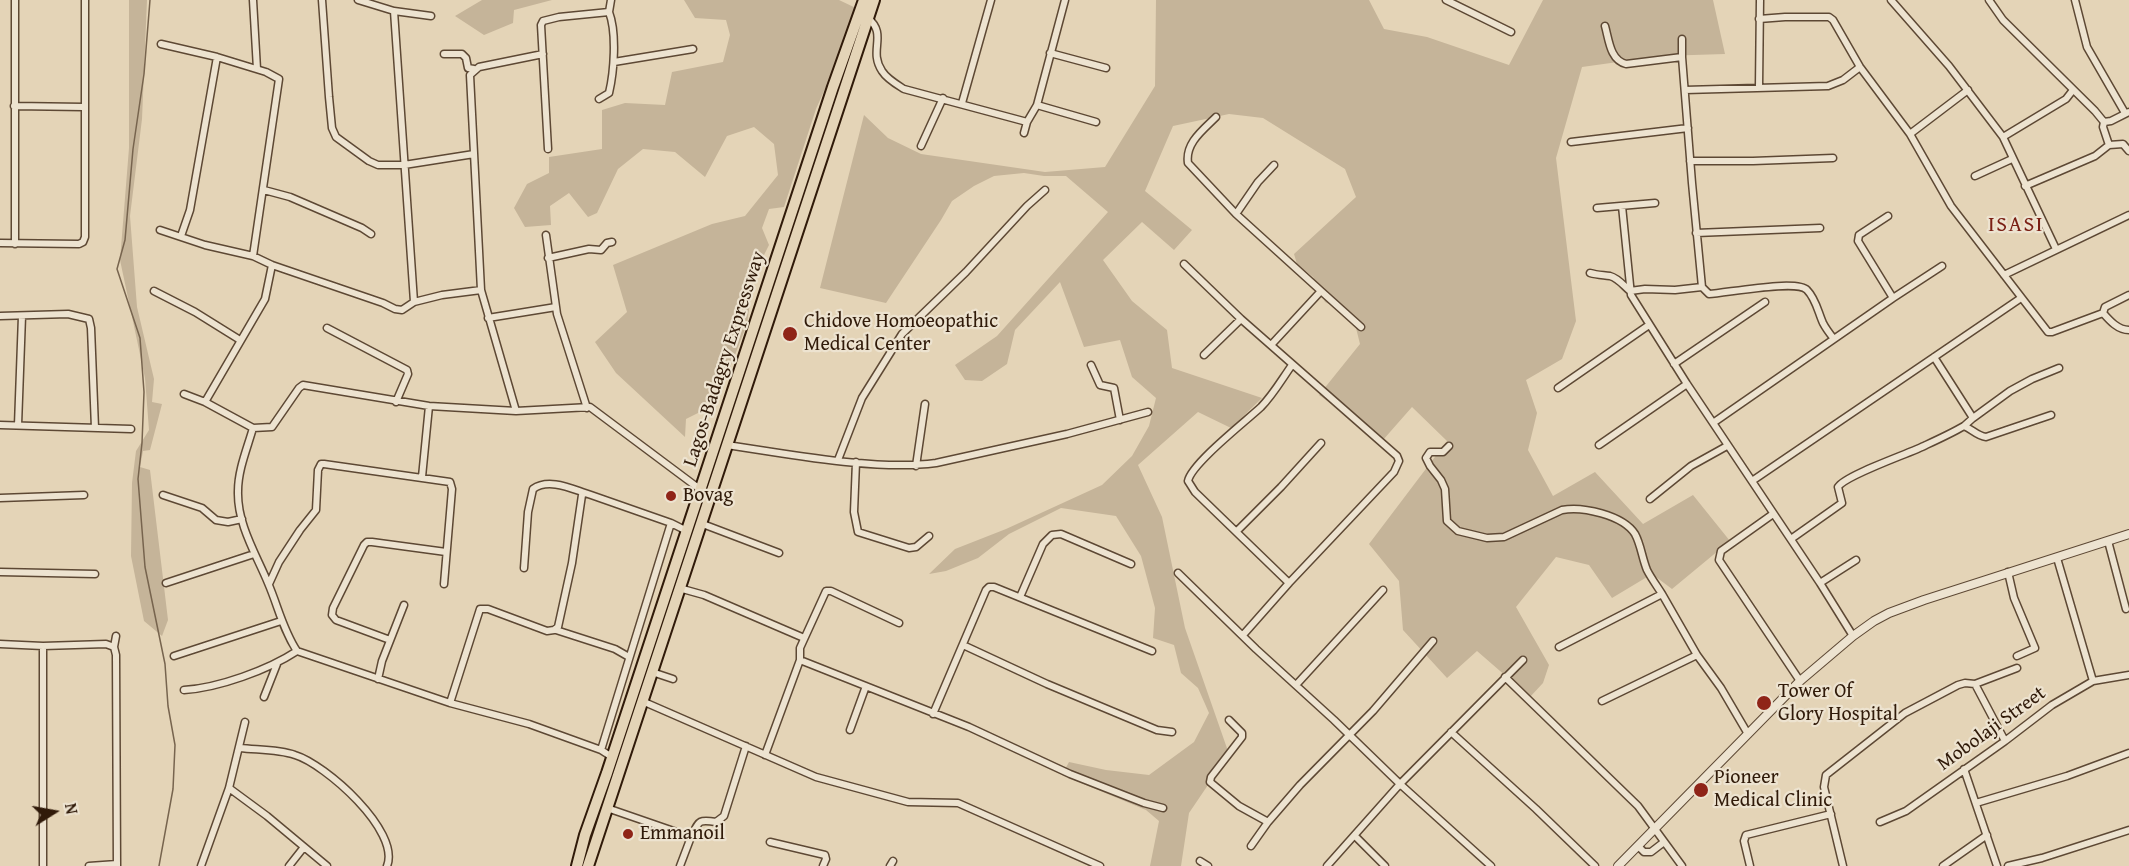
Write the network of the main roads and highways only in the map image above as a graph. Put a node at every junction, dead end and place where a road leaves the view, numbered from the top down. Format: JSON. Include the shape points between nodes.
{"nodes":[{"id":1,"x":864,"y":0,"type":"edge"},
{"id":2,"x":874,"y":0,"type":"edge"},
{"id":3,"x":646,"y":672,"type":"junction"},
{"id":4,"x":585,"y":835,"type":"junction"},
{"id":5,"x":596,"y":840,"type":"junction"},
{"id":6,"x":577,"y":866,"type":"edge"},
{"id":7,"x":588,"y":866,"type":"edge"}],
"edges":[{"from":1,"to":3,"type":"highway","name":"Lagos-Badagry Expressway","via":[[687,531]]},
{"from":2,"to":3,"type":"highway","name":"Lagos-Badagry Expressway","via":[[679,587]]},
{"from":3,"to":4,"type":"highway","name":"Lagos-Badagry Expressway"},
{"from":3,"to":5,"type":"highway","name":"Lagos-Badagry Expressway","via":[[641,701]]},
{"from":4,"to":5,"type":"highway"},
{"from":4,"to":6,"type":"highway","name":"Lagos-Badagry Expressway"},
{"from":5,"to":7,"type":"highway","name":"Lagos-Badagry Expressway"}]}
